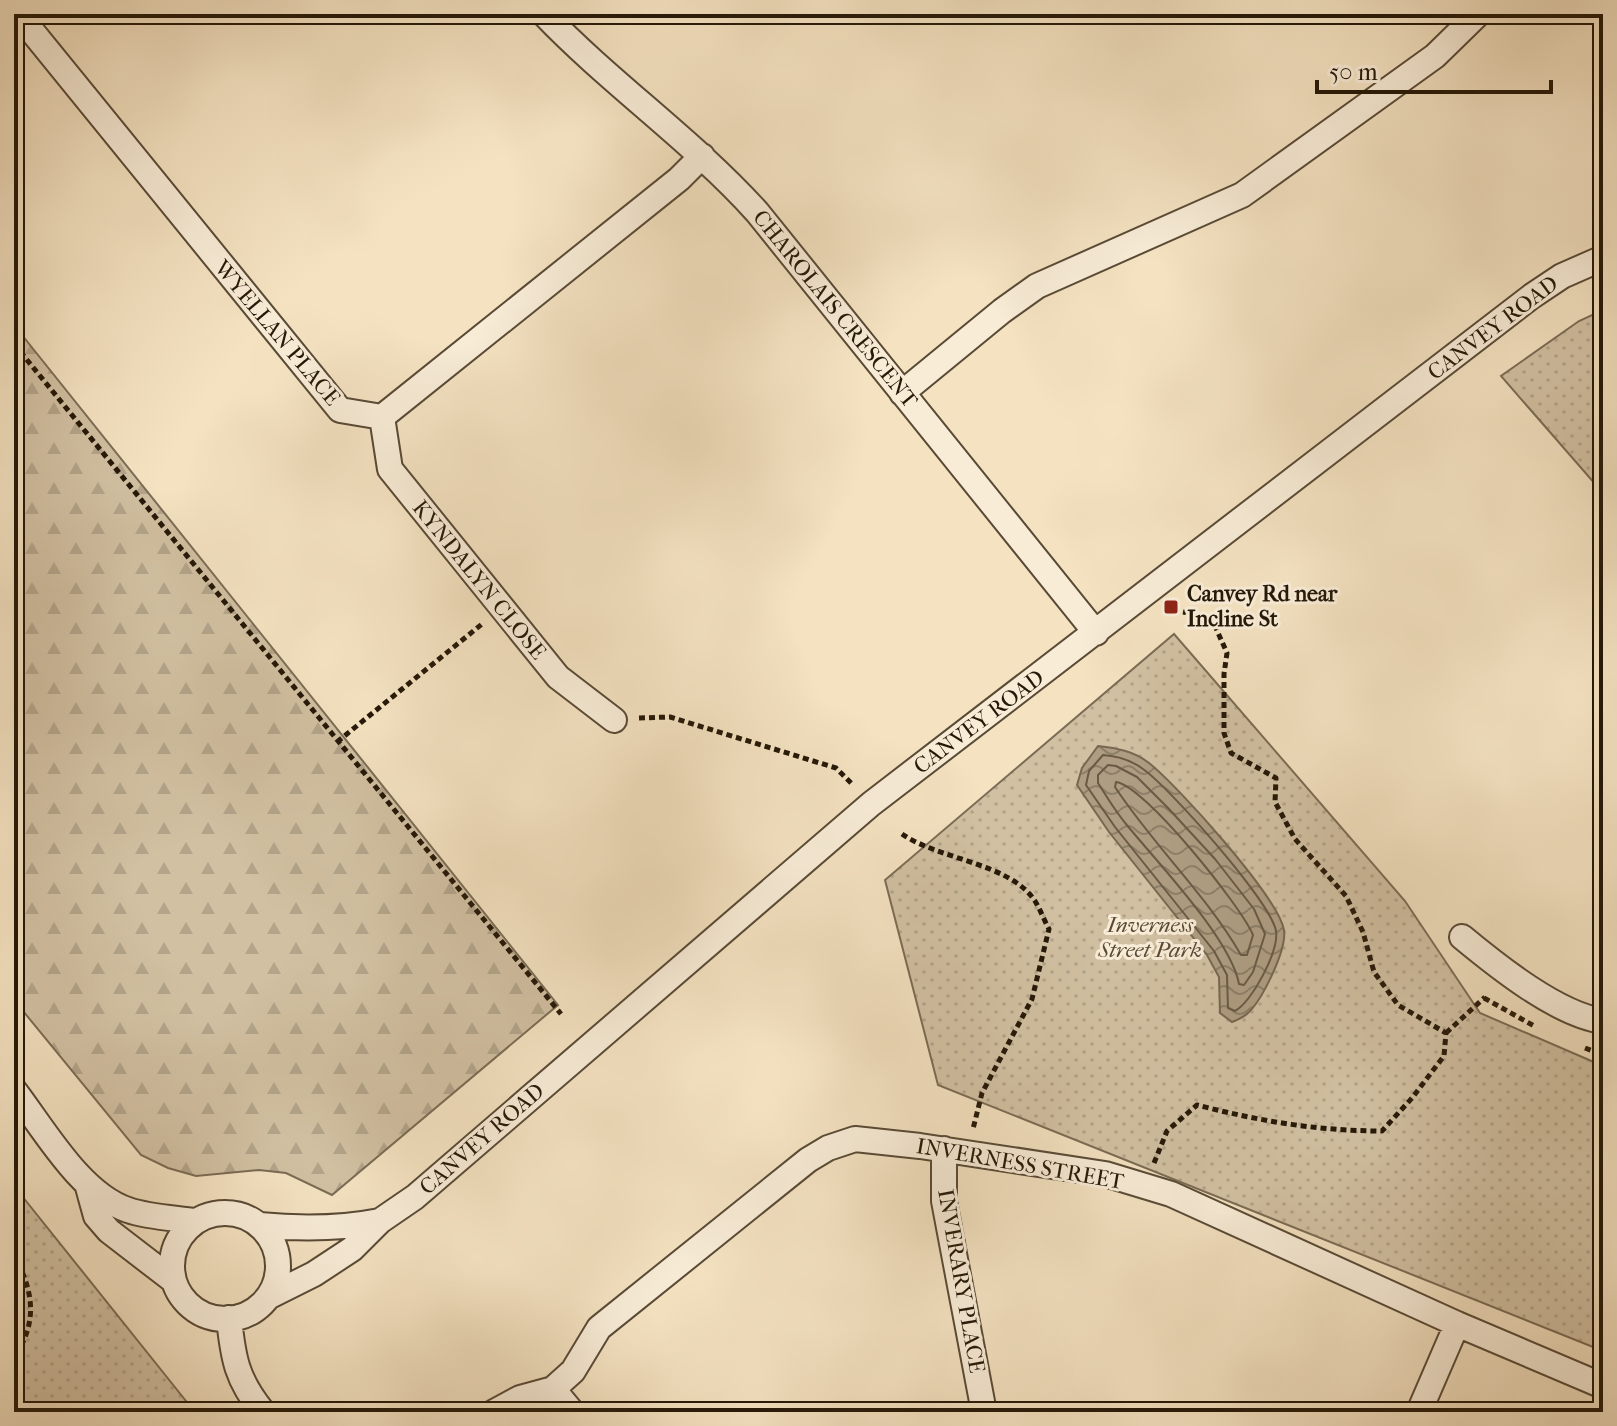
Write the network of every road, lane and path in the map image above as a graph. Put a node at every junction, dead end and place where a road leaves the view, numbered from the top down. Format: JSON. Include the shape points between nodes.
{"nodes":[{"id":1,"x":18,"y":14,"type":"edge"},
{"id":2,"x":544,"y":14,"type":"edge"},
{"id":3,"x":1478,"y":14,"type":"edge"},
{"id":4,"x":702,"y":156,"type":"junction"},
{"id":5,"x":1603,"y":258,"type":"edge"},
{"id":6,"x":14,"y":344,"type":"edge"},
{"id":7,"x":902,"y":393,"type":"junction"},
{"id":8,"x":382,"y":417,"type":"junction"},
{"id":9,"x":502,"y":608,"type":"junction"},
{"id":10,"x":1183,"y":612,"type":"dead end"},
{"id":11,"x":1096,"y":633,"type":"junction"},
{"id":12,"x":614,"y":720,"type":"joint"},
{"id":13,"x":337,"y":742,"type":"junction"},
{"id":14,"x":852,"y":784,"type":"dead end"},
{"id":15,"x":902,"y":834,"type":"dead end"},
{"id":16,"x":1462,"y":937,"type":"dead end"},
{"id":17,"x":1509,"y":975,"type":"junction"},
{"id":18,"x":561,"y":1014,"type":"dead end"},
{"id":19,"x":1603,"y":1021,"type":"edge"},
{"id":20,"x":1446,"y":1033,"type":"junction"},
{"id":21,"x":14,"y":1090,"type":"edge"},
{"id":22,"x":956,"y":1151,"type":"junction"},
{"id":23,"x":1143,"y":1186,"type":"junction"},
{"id":24,"x":88,"y":1187,"type":"junction"},
{"id":25,"x":195,"y":1221,"type":"junction"},
{"id":26,"x":380,"y":1221,"type":"junction"},
{"id":27,"x":259,"y":1225,"type":"junction"},
{"id":28,"x":14,"y":1254,"type":"edge"},
{"id":29,"x":174,"y":1281,"type":"junction"},
{"id":30,"x":270,"y":1296,"type":"junction"},
{"id":31,"x":229,"y":1318,"type":"junction"},
{"id":32,"x":1457,"y":1324,"type":"junction"},
{"id":33,"x":14,"y":1358,"type":"edge"},
{"id":34,"x":1603,"y":1386,"type":"edge"},
{"id":35,"x":553,"y":1389,"type":"junction"},
{"id":36,"x":263,"y":1412,"type":"edge"},
{"id":37,"x":494,"y":1412,"type":"edge"},
{"id":38,"x":572,"y":1412,"type":"edge"},
{"id":39,"x":984,"y":1412,"type":"edge"},
{"id":40,"x":1419,"y":1412,"type":"edge"}],
"edges":[{"from":1,"to":8,"type":"street","name":"WYELLAN PLACE","via":[[340,410]]},
{"from":2,"to":4,"type":"street","name":"CHAROLAIS CRESCENT"},
{"from":3,"to":7,"type":"street","via":[[1435,56],[1242,195],[1037,286]]},
{"from":4,"to":7,"type":"street","name":"CHAROLAIS CRESCENT","via":[[757,212]]},
{"from":4,"to":8,"type":"street"},
{"from":5,"to":11,"type":"street","name":"CANVEY ROAD","via":[[1532,296]]},
{"from":6,"to":13,"type":"path"},
{"from":7,"to":11,"type":"street","name":"CHAROLAIS CRESCENT"},
{"from":8,"to":9,"type":"street","name":"KYNDALYN CLOSE","via":[[390,469]]},
{"from":9,"to":12,"type":"street","name":"KYNDALYN CLOSE","via":[[558,677]]},
{"from":9,"to":13,"type":"path"},
{"from":10,"to":20,"type":"path","via":[[1211,617],[1227,653],[1224,733],[1231,753],[1276,778],[1275,802],[1295,839],[1346,896],[1374,972],[1398,1005]]},
{"from":11,"to":26,"type":"street","name":"CANVEY ROAD","via":[[871,804],[415,1197]]},
{"from":12,"to":14,"type":"path","via":[[670,717],[836,768]]},
{"from":13,"to":18,"type":"path"},
{"from":15,"to":22,"type":"path","via":[[920,846],[1010,877],[1034,899],[1049,929],[1032,999]]},
{"from":16,"to":17,"type":"street"},
{"from":17,"to":19,"type":"street","via":[[1548,999]]},
{"from":17,"to":20,"type":"path"},
{"from":20,"to":23,"type":"path","via":[[1444,1056],[1382,1131],[1333,1131],[1197,1105],[1167,1131]]},
{"from":21,"to":24,"type":"street"},
{"from":22,"to":23,"type":"street","name":"INVERNESS STREET","via":[[1105,1174]]},
{"from":22,"to":35,"type":"street","name":"INVERNESS STREET","via":[[855,1139],[828,1148],[599,1328],[573,1371]]},
{"from":22,"to":39,"type":"street","name":"INVERARY PLACE","via":[[944,1201]]},
{"from":23,"to":32,"type":"street","name":"INVERNESS STREET"},
{"from":24,"to":25,"type":"street","via":[[129,1210]]},
{"from":24,"to":29,"type":"street","via":[[96,1216],[109,1231]]},
{"from":25,"to":27,"type":"street","via":[[231,1212]]},
{"from":25,"to":29,"type":"street","via":[[177,1243]]},
{"from":26,"to":27,"type":"street","via":[[303,1229]]},
{"from":26,"to":30,"type":"street","name":"CANVEY ROAD","via":[[352,1249]]},
{"from":27,"to":30,"type":"street","via":[[279,1260]]},
{"from":28,"to":33,"type":"path","via":[[29,1292],[31,1314]]},
{"from":29,"to":31,"type":"street","via":[[198,1311]]},
{"from":30,"to":31,"type":"street","via":[[258,1309]]},
{"from":31,"to":36,"type":"street","via":[[235,1367]]},
{"from":32,"to":34,"type":"street","name":"INVERNESS STREET"},
{"from":32,"to":40,"type":"street"},
{"from":35,"to":37,"type":"street"},
{"from":35,"to":38,"type":"street"}]}
